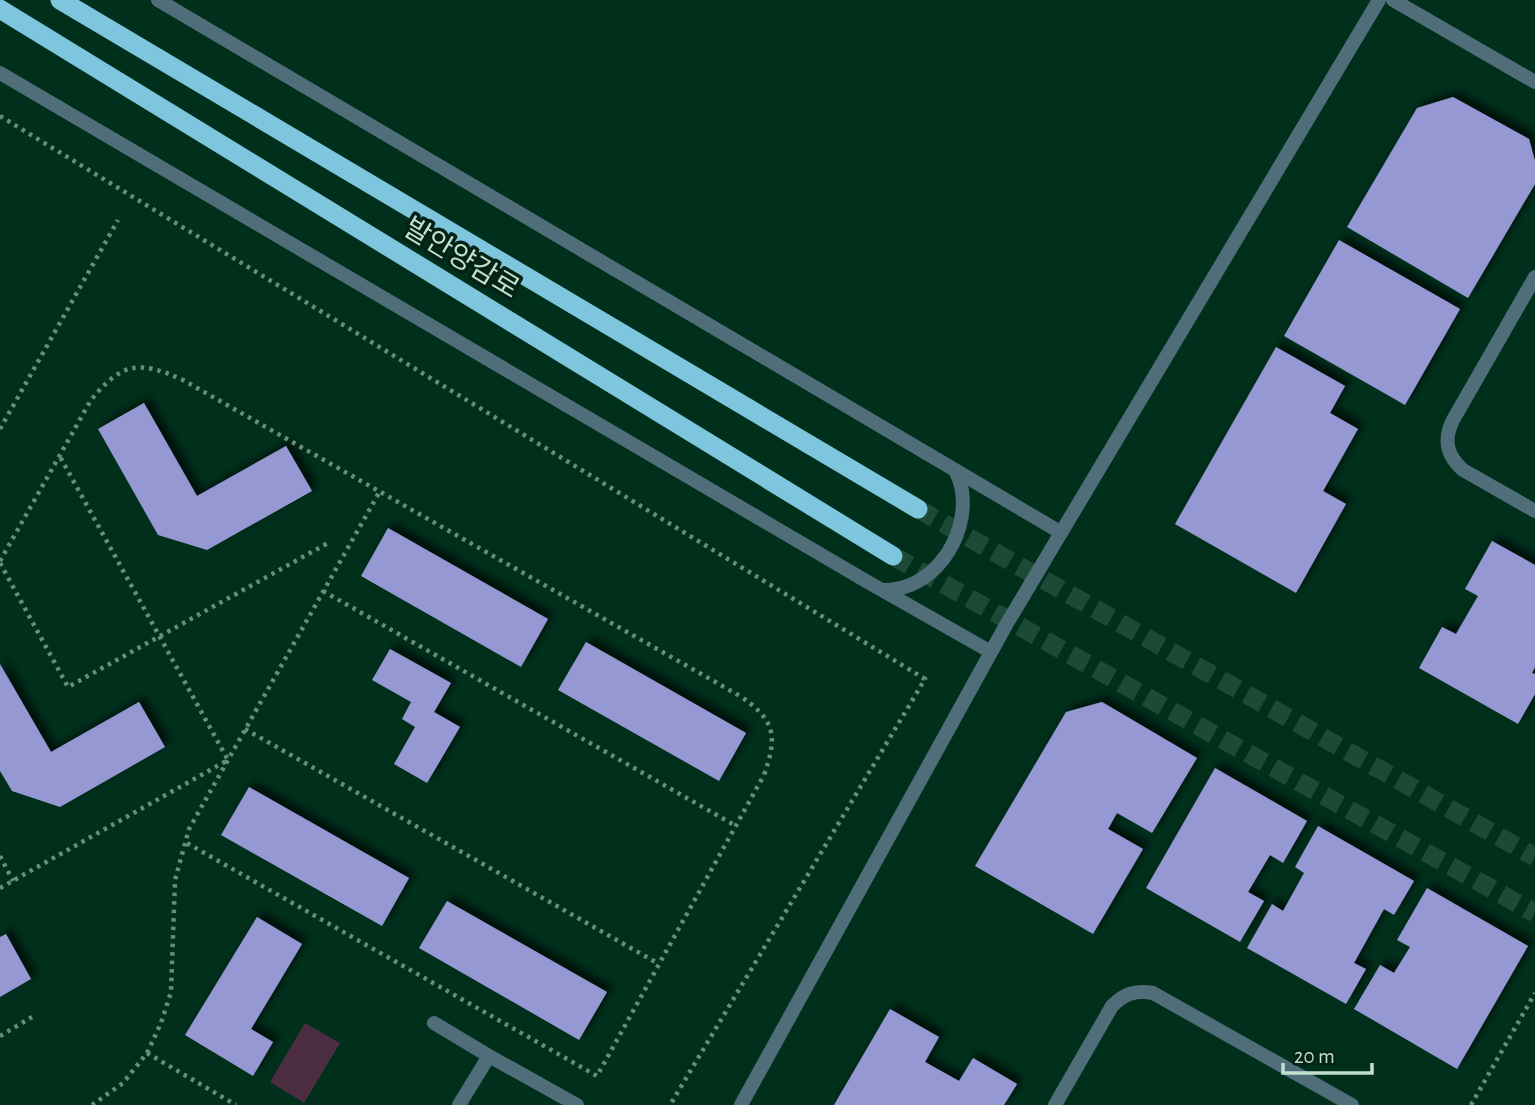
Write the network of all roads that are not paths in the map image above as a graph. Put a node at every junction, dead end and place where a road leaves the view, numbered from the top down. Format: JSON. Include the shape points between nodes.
{"nodes":[{"id":1,"x":60,"y":0,"type":"edge"},
{"id":2,"x":158,"y":0,"type":"edge"},
{"id":3,"x":1379,"y":0,"type":"edge"},
{"id":4,"x":1394,"y":0,"type":"edge"},
{"id":5,"x":0,"y":9,"type":"edge"},
{"id":6,"x":0,"y":73,"type":"edge"},
{"id":7,"x":1535,"y":82,"type":"edge"},
{"id":8,"x":1535,"y":277,"type":"edge"},
{"id":9,"x":955,"y":470,"type":"junction"},
{"id":10,"x":918,"y":509,"type":"tunnel mouth"},
{"id":11,"x":1535,"y":511,"type":"edge"},
{"id":12,"x":1060,"y":532,"type":"junction"},
{"id":13,"x":893,"y":556,"type":"tunnel mouth"},
{"id":14,"x":881,"y":589,"type":"junction"},
{"id":15,"x":991,"y":652,"type":"junction"},
{"id":16,"x":433,"y":1023,"type":"dead end"},
{"id":17,"x":489,"y":1056,"type":"junction"},
{"id":18,"x":459,"y":1105,"type":"edge"},
{"id":19,"x":577,"y":1105,"type":"edge"},
{"id":20,"x":741,"y":1105,"type":"edge"},
{"id":21,"x":1055,"y":1105,"type":"edge"},
{"id":22,"x":1352,"y":1105,"type":"edge"}],
"edges":[{"from":1,"to":10,"type":"highway","name":"발안양감로"},
{"from":2,"to":9,"type":"street"},
{"from":3,"to":12,"type":"street"},
{"from":4,"to":7,"type":"street"},
{"from":5,"to":13,"type":"highway","name":"발안양감로"},
{"from":6,"to":14,"type":"street"},
{"from":8,"to":11,"type":"street","via":[[1448,430],[1447,442],[1454,462],[1463,470]]},
{"from":9,"to":12,"type":"street"},
{"from":9,"to":14,"type":"street","via":[[963,509],[948,553],[915,584]]},
{"from":12,"to":15,"type":"street"},
{"from":14,"to":15,"type":"street"},
{"from":15,"to":20,"type":"street"},
{"from":16,"to":17,"type":"street"},
{"from":17,"to":18,"type":"street"},
{"from":17,"to":19,"type":"street"},
{"from":21,"to":22,"type":"street","via":[[1112,1006],[1130,993],[1142,991]]}]}
